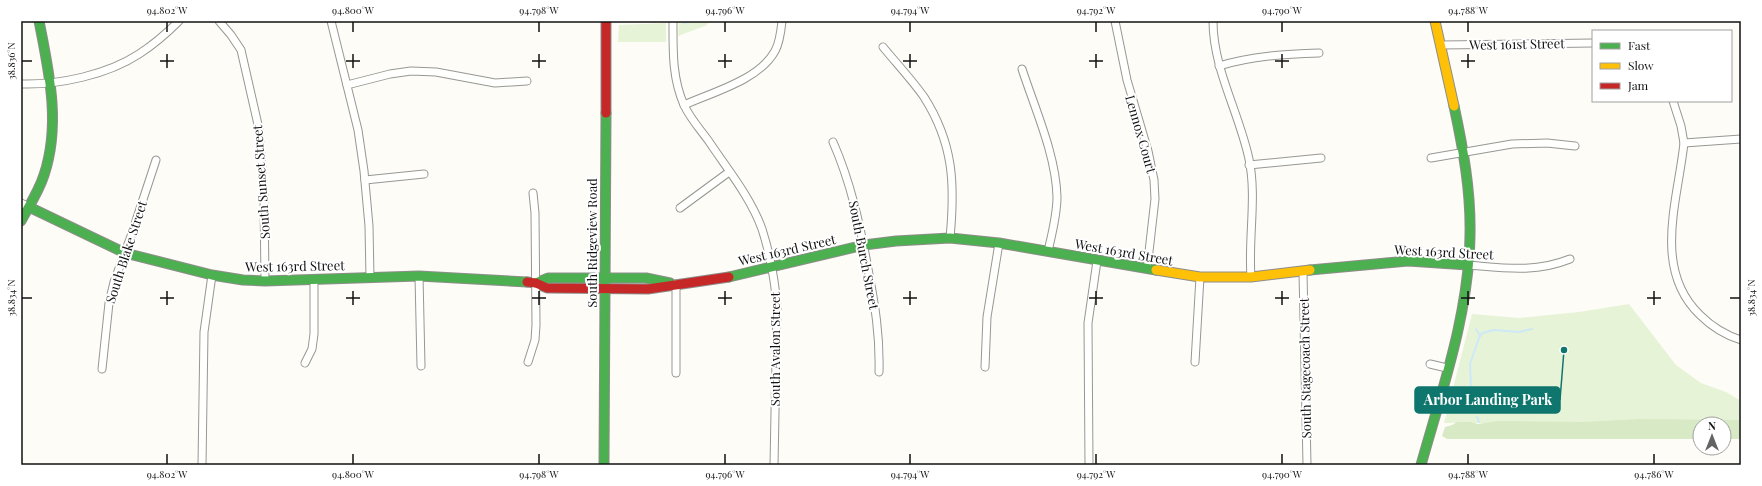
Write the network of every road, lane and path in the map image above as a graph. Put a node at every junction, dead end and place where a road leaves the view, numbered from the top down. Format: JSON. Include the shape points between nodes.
{"nodes":[{"id":1,"x":39,"y":21,"type":"edge"},
{"id":2,"x":179,"y":21,"type":"edge"},
{"id":3,"x":219,"y":21,"type":"edge"},
{"id":4,"x":331,"y":21,"type":"edge"},
{"id":5,"x":606,"y":21,"type":"edge"},
{"id":6,"x":672,"y":21,"type":"edge"},
{"id":7,"x":782,"y":21,"type":"edge"},
{"id":8,"x":1115,"y":21,"type":"edge"},
{"id":9,"x":1213,"y":21,"type":"edge"},
{"id":10,"x":1435,"y":21,"type":"edge"},
{"id":11,"x":1592,"y":43,"type":"edge"},
{"id":12,"x":1440,"y":46,"type":"junction"},
{"id":13,"x":883,"y":48,"type":"dead end"},
{"id":14,"x":1319,"y":53,"type":"dead end"},
{"id":15,"x":1219,"y":66,"type":"junction"},
{"id":16,"x":1022,"y":69,"type":"dead end"},
{"id":17,"x":528,"y":81,"type":"dead end"},
{"id":18,"x":50,"y":82,"type":"junction"},
{"id":19,"x":21,"y":84,"type":"edge"},
{"id":20,"x":348,"y":85,"type":"junction"},
{"id":21,"x":1672,"y":102,"type":"edge"},
{"id":22,"x":684,"y":105,"type":"junction"},
{"id":23,"x":1741,"y":139,"type":"edge"},
{"id":24,"x":833,"y":142,"type":"dead end"},
{"id":25,"x":1684,"y":143,"type":"junction"},
{"id":26,"x":1575,"y":146,"type":"dead end"},
{"id":27,"x":1463,"y":152,"type":"junction"},
{"id":28,"x":1321,"y":158,"type":"dead end"},
{"id":29,"x":1431,"y":158,"type":"dead end"},
{"id":30,"x":156,"y":160,"type":"dead end"},
{"id":31,"x":1250,"y":165,"type":"junction"},
{"id":32,"x":729,"y":172,"type":"junction"},
{"id":33,"x":424,"y":174,"type":"dead end"},
{"id":34,"x":365,"y":180,"type":"junction"},
{"id":35,"x":532,"y":193,"type":"dead end"},
{"id":36,"x":25,"y":205,"type":"edge"},
{"id":37,"x":680,"y":208,"type":"dead end"},
{"id":38,"x":21,"y":222,"type":"edge"},
{"id":39,"x":950,"y":238,"type":"junction"},
{"id":40,"x":999,"y":243,"type":"junction"},
{"id":41,"x":864,"y":245,"type":"junction"},
{"id":42,"x":1048,"y":251,"type":"junction"},
{"id":43,"x":125,"y":253,"type":"junction"},
{"id":44,"x":1570,"y":259,"type":"dead end"},
{"id":45,"x":1097,"y":261,"type":"junction"},
{"id":46,"x":1468,"y":265,"type":"junction"},
{"id":47,"x":771,"y":266,"type":"junction"},
{"id":48,"x":1147,"y":269,"type":"junction"},
{"id":49,"x":1304,"y":272,"type":"junction"},
{"id":50,"x":212,"y":275,"type":"junction"},
{"id":51,"x":419,"y":276,"type":"junction"},
{"id":52,"x":1200,"y":277,"type":"junction"},
{"id":53,"x":1251,"y":277,"type":"junction"},
{"id":54,"x":370,"y":278,"type":"junction"},
{"id":55,"x":604,"y":278,"type":"junction"},
{"id":56,"x":314,"y":279,"type":"junction"},
{"id":57,"x":265,"y":281,"type":"junction"},
{"id":58,"x":536,"y":283,"type":"junction"},
{"id":59,"x":676,"y":284,"type":"junction"},
{"id":60,"x":604,"y":288,"type":"junction"},
{"id":61,"x":1741,"y":340,"type":"edge"},
{"id":62,"x":528,"y":362,"type":"dead end"},
{"id":63,"x":1195,"y":362,"type":"dead end"},
{"id":64,"x":305,"y":363,"type":"dead end"},
{"id":65,"x":1430,"y":364,"type":"dead end"},
{"id":66,"x":421,"y":366,"type":"dead end"},
{"id":67,"x":985,"y":367,"type":"dead end"},
{"id":68,"x":1447,"y":368,"type":"junction"},
{"id":69,"x":102,"y":369,"type":"dead end"},
{"id":70,"x":879,"y":372,"type":"dead end"},
{"id":71,"x":676,"y":373,"type":"dead end"},
{"id":72,"x":202,"y":465,"type":"edge"},
{"id":73,"x":604,"y":465,"type":"edge"},
{"id":74,"x":774,"y":465,"type":"edge"},
{"id":75,"x":1089,"y":465,"type":"edge"},
{"id":76,"x":1307,"y":465,"type":"edge"},
{"id":77,"x":1421,"y":465,"type":"edge"}],
"edges":[{"from":1,"to":18,"type":"street"},
{"from":2,"to":18,"type":"street","via":[[138,54],[122,63],[95,74]]},
{"from":3,"to":57,"type":"street","name":"South Sunset Street","via":[[240,50],[258,128],[264,197]]},
{"from":4,"to":20,"type":"street"},
{"from":5,"to":55,"type":"street","name":"South Ridgeview Road"},
{"from":6,"to":22,"type":"street","name":"South Avalon Street","via":[[673,63]]},
{"from":7,"to":22,"type":"street","via":[[775,50],[762,66],[746,78]]},
{"from":8,"to":48,"type":"street","name":"Lennox Court","via":[[1126,80],[1154,180],[1155,199]]},
{"from":9,"to":15,"type":"street","via":[[1213,40]]},
{"from":10,"to":12,"type":"street"},
{"from":11,"to":12,"type":"street","name":"West 161st Street"},
{"from":12,"to":27,"type":"street"},
{"from":13,"to":39,"type":"street","via":[[923,96],[938,122],[952,174],[953,210]]},
{"from":14,"to":15,"type":"street","via":[[1276,55]]},
{"from":15,"to":31,"type":"street","via":[[1235,108]]},
{"from":16,"to":42,"type":"street","via":[[1045,137],[1056,185],[1055,215]]},
{"from":17,"to":20,"type":"street","via":[[495,83],[418,71],[390,74]]},
{"from":18,"to":19,"type":"street"},
{"from":18,"to":36,"type":"street","via":[[54,102],[52,143],[45,174]]},
{"from":20,"to":34,"type":"street"},
{"from":21,"to":25,"type":"street"},
{"from":22,"to":32,"type":"street","name":"South Avalon Street"},
{"from":23,"to":25,"type":"street"},
{"from":24,"to":41,"type":"street","name":"South Burch Street","via":[[849,181]]},
{"from":25,"to":61,"type":"street","via":[[1671,234],[1673,269],[1681,292],[1696,311],[1720,331]]},
{"from":26,"to":27,"type":"street","via":[[1532,143]]},
{"from":27,"to":29,"type":"street"},
{"from":27,"to":46,"type":"street","via":[[1469,205]]},
{"from":28,"to":31,"type":"street"},
{"from":30,"to":43,"type":"street","name":"South Blake Street"},
{"from":31,"to":53,"type":"street"},
{"from":32,"to":37,"type":"street"},
{"from":32,"to":47,"type":"street","name":"South Avalon Street","via":[[762,228]]},
{"from":33,"to":34,"type":"street"},
{"from":34,"to":54,"type":"street"},
{"from":35,"to":58,"type":"street","via":[[536,212]]},
{"from":36,"to":38,"type":"street"},
{"from":36,"to":43,"type":"street","name":"West 163rd Street"},
{"from":39,"to":40,"type":"street","name":"West 163rd Street"},
{"from":39,"to":41,"type":"street","name":"West 163rd Street"},
{"from":40,"to":42,"type":"street","name":"West 163rd Street"},
{"from":40,"to":67,"type":"street","via":[[987,317]]},
{"from":41,"to":47,"type":"street","name":"West 163rd Street"},
{"from":41,"to":70,"type":"street","name":"South Burch Street","via":[[878,322]]},
{"from":42,"to":45,"type":"street","name":"West 163rd Street"},
{"from":43,"to":50,"type":"street","name":"West 163rd Street"},
{"from":43,"to":69,"type":"street","name":"South Blake Street","via":[[109,303]]},
{"from":44,"to":46,"type":"street","name":"West 163rd Street","via":[[1553,266],[1534,269]]},
{"from":45,"to":48,"type":"street","name":"West 163rd Street"},
{"from":45,"to":75,"type":"street","via":[[1088,323]]},
{"from":46,"to":49,"type":"street","name":"West 163rd Street","via":[[1408,261]]},
{"from":46,"to":68,"type":"street","via":[[1458,325]]},
{"from":47,"to":59,"type":"street","name":"West 163rd Street","via":[[722,279]]},
{"from":47,"to":74,"type":"street","name":"South Avalon Street","via":[[777,307]]},
{"from":48,"to":52,"type":"street","name":"West 163rd Street"},
{"from":49,"to":53,"type":"street","name":"West 163rd Street"},
{"from":49,"to":76,"type":"street","name":"South Stagecoach Street"},
{"from":50,"to":57,"type":"street","name":"West 163rd Street"},
{"from":50,"to":72,"type":"street","via":[[204,332]]},
{"from":51,"to":54,"type":"street","name":"West 163rd Street"},
{"from":51,"to":58,"type":"street","name":"West 163rd Street"},
{"from":51,"to":66,"type":"street"},
{"from":52,"to":53,"type":"street","name":"West 163rd Street"},
{"from":52,"to":63,"type":"street"},
{"from":54,"to":56,"type":"street","name":"West 163rd Street"},
{"from":55,"to":58,"type":"street","name":"West 163rd Street","via":[[548,278]]},
{"from":55,"to":59,"type":"street","name":"West 163rd Street","via":[[646,278]]},
{"from":55,"to":60,"type":"street","name":"South Ridgeview Road"},
{"from":56,"to":57,"type":"street","name":"West 163rd Street"},
{"from":56,"to":64,"type":"street","via":[[314,334],[312,349]]},
{"from":58,"to":60,"type":"street","name":"West 163rd Street","via":[[548,288]]},
{"from":58,"to":62,"type":"street","via":[[535,340]]},
{"from":59,"to":60,"type":"street","name":"West 163rd Street","via":[[648,289]]},
{"from":59,"to":71,"type":"street"},
{"from":60,"to":73,"type":"street","name":"South Ridgeview Road"},
{"from":65,"to":68,"type":"street"},
{"from":68,"to":77,"type":"street"}]}
